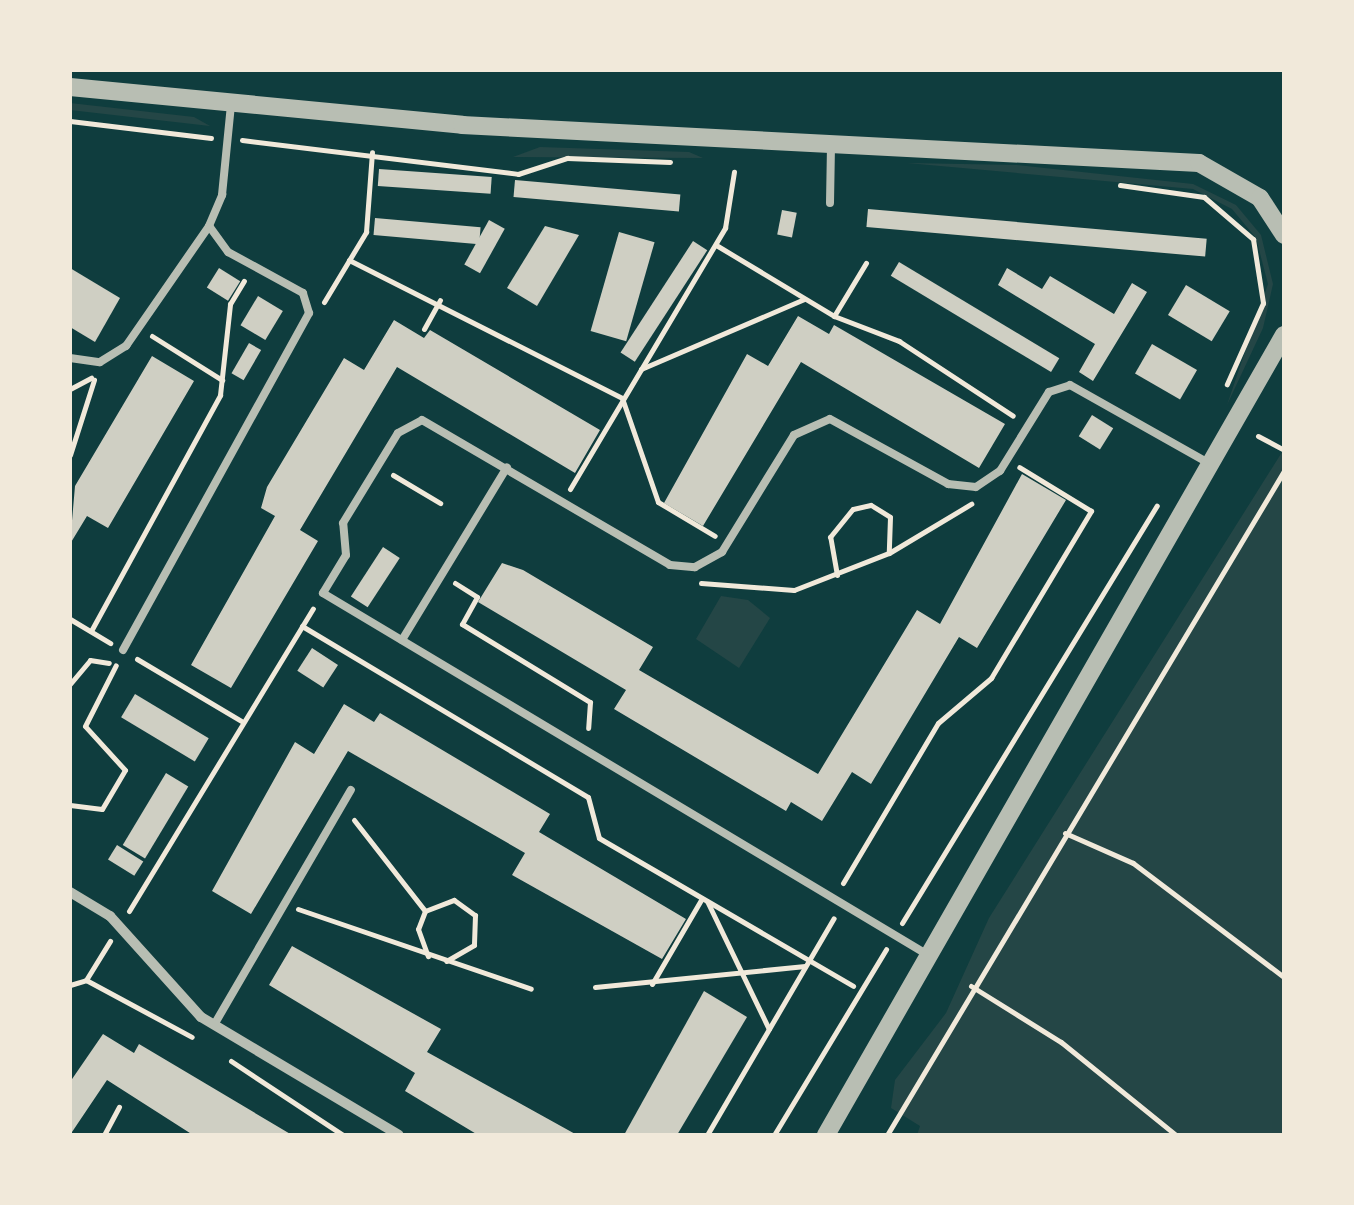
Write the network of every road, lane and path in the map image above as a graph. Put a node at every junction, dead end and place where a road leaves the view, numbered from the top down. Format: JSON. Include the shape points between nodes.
{"nodes":[{"id":1,"x":70,"y":87,"type":"edge"},
{"id":2,"x":231,"y":105,"type":"junction"},
{"id":3,"x":831,"y":142,"type":"junction"},
{"id":4,"x":372,"y":152,"type":"dead end"},
{"id":5,"x":734,"y":172,"type":"dead end"},
{"id":6,"x":830,"y":203,"type":"dead end"},
{"id":7,"x":209,"y":226,"type":"junction"},
{"id":8,"x":1284,"y":235,"type":"edge"},
{"id":9,"x":716,"y":244,"type":"junction"},
{"id":10,"x":349,"y":260,"type":"junction"},
{"id":11,"x":866,"y":264,"type":"dead end"},
{"id":12,"x":254,"y":266,"type":"junction"},
{"id":13,"x":804,"y":299,"type":"junction"},
{"id":14,"x":440,"y":300,"type":"junction"},
{"id":15,"x":320,"y":308,"type":"dead end"},
{"id":16,"x":834,"y":316,"type":"junction"},
{"id":17,"x":140,"y":328,"type":"junction"},
{"id":18,"x":424,"y":329,"type":"dead end"},
{"id":19,"x":1284,"y":335,"type":"edge"},
{"id":20,"x":70,"y":358,"type":"edge"},
{"id":21,"x":639,"y":370,"type":"junction"},
{"id":22,"x":96,"y":373,"type":"dead end"},
{"id":23,"x":222,"y":380,"type":"junction"},
{"id":24,"x":622,"y":398,"type":"junction"},
{"id":25,"x":1024,"y":428,"type":"junction"},
{"id":26,"x":1258,"y":436,"type":"dead end"},
{"id":27,"x":1284,"y":450,"type":"edge"},
{"id":28,"x":70,"y":455,"type":"edge"},
{"id":29,"x":1007,"y":460,"type":"junction"},
{"id":30,"x":378,"y":466,"type":"junction"},
{"id":31,"x":1214,"y":466,"type":"junction"},
{"id":32,"x":507,"y":467,"type":"junction"},
{"id":33,"x":1284,"y":474,"type":"edge"},
{"id":34,"x":988,"y":482,"type":"junction"},
{"id":35,"x":563,"y":500,"type":"junction"},
{"id":36,"x":440,"y":503,"type":"dead end"},
{"id":37,"x":728,"y":543,"type":"junction"},
{"id":38,"x":889,"y":554,"type":"junction"},
{"id":39,"x":670,"y":564,"type":"junction"},
{"id":40,"x":463,"y":567,"type":"dead end"},
{"id":41,"x":837,"y":576,"type":"junction"},
{"id":42,"x":323,"y":593,"type":"junction"},
{"id":43,"x":70,"y":618,"type":"edge"},
{"id":44,"x":302,"y":626,"type":"junction"},
{"id":45,"x":91,"y":631,"type":"junction"},
{"id":46,"x":402,"y":640,"type":"junction"},
{"id":47,"x":123,"y":650,"type":"junction"},
{"id":48,"x":116,"y":664,"type":"junction"},
{"id":49,"x":70,"y":684,"type":"edge"},
{"id":50,"x":244,"y":722,"type":"junction"},
{"id":51,"x":602,"y":737,"type":"dead end"},
{"id":52,"x":351,"y":790,"type":"dead end"},
{"id":53,"x":70,"y":805,"type":"edge"},
{"id":54,"x":342,"y":806,"type":"junction"},
{"id":55,"x":1065,"y":833,"type":"junction"},
{"id":56,"x":828,"y":872,"type":"dead end"},
{"id":57,"x":844,"y":882,"type":"junction"},
{"id":58,"x":857,"y":890,"type":"dead end"},
{"id":59,"x":70,"y":892,"type":"edge"},
{"id":60,"x":704,"y":899,"type":"junction"},
{"id":61,"x":838,"y":902,"type":"junction"},
{"id":62,"x":284,"y":904,"type":"junction"},
{"id":63,"x":424,"y":911,"type":"junction"},
{"id":64,"x":120,"y":926,"type":"junction"},
{"id":65,"x":428,"y":956,"type":"junction"},
{"id":66,"x":932,"y":958,"type":"junction"},
{"id":67,"x":444,"y":962,"type":"junction"},
{"id":68,"x":807,"y":964,"type":"junction"},
{"id":69,"x":741,"y":974,"type":"junction"},
{"id":70,"x":1284,"y":977,"type":"edge"},
{"id":71,"x":86,"y":980,"type":"junction"},
{"id":72,"x":652,"y":984,"type":"junction"},
{"id":73,"x":70,"y":985,"type":"edge"},
{"id":74,"x":852,"y":986,"type":"dead end"},
{"id":75,"x":971,"y":986,"type":"junction"},
{"id":76,"x":595,"y":987,"type":"dead end"},
{"id":77,"x":531,"y":989,"type":"dead end"},
{"id":78,"x":214,"y":1025,"type":"junction"},
{"id":79,"x":769,"y":1029,"type":"junction"},
{"id":80,"x":120,"y":1107,"type":"dead end"},
{"id":81,"x":104,"y":1135,"type":"edge"},
{"id":82,"x":343,"y":1135,"type":"edge"},
{"id":83,"x":398,"y":1135,"type":"edge"},
{"id":84,"x":706,"y":1135,"type":"edge"},
{"id":85,"x":826,"y":1135,"type":"edge"},
{"id":86,"x":887,"y":1135,"type":"edge"},
{"id":87,"x":1176,"y":1135,"type":"edge"}],
"edges":[{"from":1,"to":2,"type":"street"},
{"from":2,"to":3,"type":"street"},
{"from":2,"to":7,"type":"lane","via":[[222,195]]},
{"from":3,"to":6,"type":"lane"},
{"from":3,"to":8,"type":"street","via":[[1199,163],[1260,198]]},
{"from":4,"to":10,"type":"path","via":[[366,232]]},
{"from":5,"to":9,"type":"path"},
{"from":7,"to":12,"type":"lane"},
{"from":7,"to":17,"type":"lane"},
{"from":9,"to":13,"type":"path"},
{"from":9,"to":21,"type":"path"},
{"from":10,"to":14,"type":"path"},
{"from":10,"to":15,"type":"path"},
{"from":11,"to":16,"type":"path"},
{"from":12,"to":23,"type":"path","via":[[230,304]]},
{"from":12,"to":47,"type":"lane","via":[[303,293],[308,313]]},
{"from":13,"to":16,"type":"path"},
{"from":13,"to":21,"type":"path"},
{"from":14,"to":18,"type":"path"},
{"from":14,"to":24,"type":"path"},
{"from":16,"to":25,"type":"path","via":[[986,392]]},
{"from":17,"to":20,"type":"lane","via":[[112,358]]},
{"from":17,"to":23,"type":"path"},
{"from":19,"to":31,"type":"street"},
{"from":21,"to":24,"type":"path"},
{"from":22,"to":28,"type":"path"},
{"from":23,"to":45,"type":"path","via":[[148,536]]},
{"from":24,"to":35,"type":"path"},
{"from":24,"to":37,"type":"path","via":[[658,502]]},
{"from":25,"to":29,"type":"lane"},
{"from":25,"to":31,"type":"lane","via":[[1049,392],[1079,386]]},
{"from":26,"to":27,"type":"path"},
{"from":29,"to":34,"type":"lane"},
{"from":29,"to":57,"type":"path","via":[[1090,511],[991,678],[938,724]]},
{"from":30,"to":32,"type":"lane","via":[[398,432],[422,420]]},
{"from":30,"to":36,"type":"path"},
{"from":30,"to":42,"type":"lane","via":[[343,522],[346,556]]},
{"from":31,"to":66,"type":"street"},
{"from":32,"to":35,"type":"lane"},
{"from":32,"to":46,"type":"lane"},
{"from":33,"to":55,"type":"path"},
{"from":34,"to":37,"type":"lane","via":[[948,484],[847,424],[817,422],[782,448]]},
{"from":34,"to":38,"type":"path","via":[[966,512]]},
{"from":35,"to":39,"type":"lane"},
{"from":37,"to":39,"type":"lane","via":[[706,564]]},
{"from":38,"to":41,"type":"path"},
{"from":38,"to":41,"type":"path","via":[[890,517],[853,508],[830,537]]},
{"from":39,"to":41,"type":"path","via":[[712,590],[764,593]]},
{"from":40,"to":51,"type":"path","via":[[454,582],[477,596],[462,624],[590,702],[586,727]]},
{"from":42,"to":44,"type":"path"},
{"from":42,"to":46,"type":"lane"},
{"from":43,"to":45,"type":"path"},
{"from":44,"to":50,"type":"path"},
{"from":44,"to":60,"type":"path","via":[[588,797],[599,838]]},
{"from":45,"to":47,"type":"path"},
{"from":46,"to":61,"type":"lane"},
{"from":47,"to":48,"type":"path"},
{"from":47,"to":50,"type":"path"},
{"from":48,"to":49,"type":"path","via":[[90,660]]},
{"from":48,"to":53,"type":"path","via":[[85,726],[125,770],[102,809]]},
{"from":50,"to":64,"type":"path"},
{"from":52,"to":54,"type":"lane"},
{"from":54,"to":62,"type":"lane"},
{"from":54,"to":63,"type":"path"},
{"from":55,"to":70,"type":"path","via":[[1133,864]]},
{"from":55,"to":75,"type":"path"},
{"from":56,"to":57,"type":"path"},
{"from":57,"to":58,"type":"path"},
{"from":57,"to":61,"type":"path"},
{"from":59,"to":64,"type":"street"},
{"from":60,"to":68,"type":"path"},
{"from":60,"to":69,"type":"path"},
{"from":60,"to":72,"type":"path"},
{"from":61,"to":66,"type":"lane"},
{"from":61,"to":68,"type":"path"},
{"from":62,"to":65,"type":"path"},
{"from":62,"to":78,"type":"lane"},
{"from":63,"to":65,"type":"path","via":[[418,929]]},
{"from":63,"to":67,"type":"path","via":[[454,900],[475,916],[474,944]]},
{"from":64,"to":71,"type":"path"},
{"from":64,"to":78,"type":"street"},
{"from":65,"to":67,"type":"path"},
{"from":66,"to":85,"type":"street"},
{"from":67,"to":77,"type":"path"},
{"from":68,"to":69,"type":"path"},
{"from":68,"to":74,"type":"path"},
{"from":68,"to":79,"type":"path"},
{"from":69,"to":72,"type":"path"},
{"from":69,"to":79,"type":"path"},
{"from":71,"to":73,"type":"path"},
{"from":71,"to":82,"type":"path"},
{"from":72,"to":76,"type":"path"},
{"from":75,"to":86,"type":"path"},
{"from":75,"to":87,"type":"path","via":[[1061,1042]]},
{"from":78,"to":83,"type":"street"},
{"from":79,"to":84,"type":"path"},
{"from":80,"to":81,"type":"path"}]}
